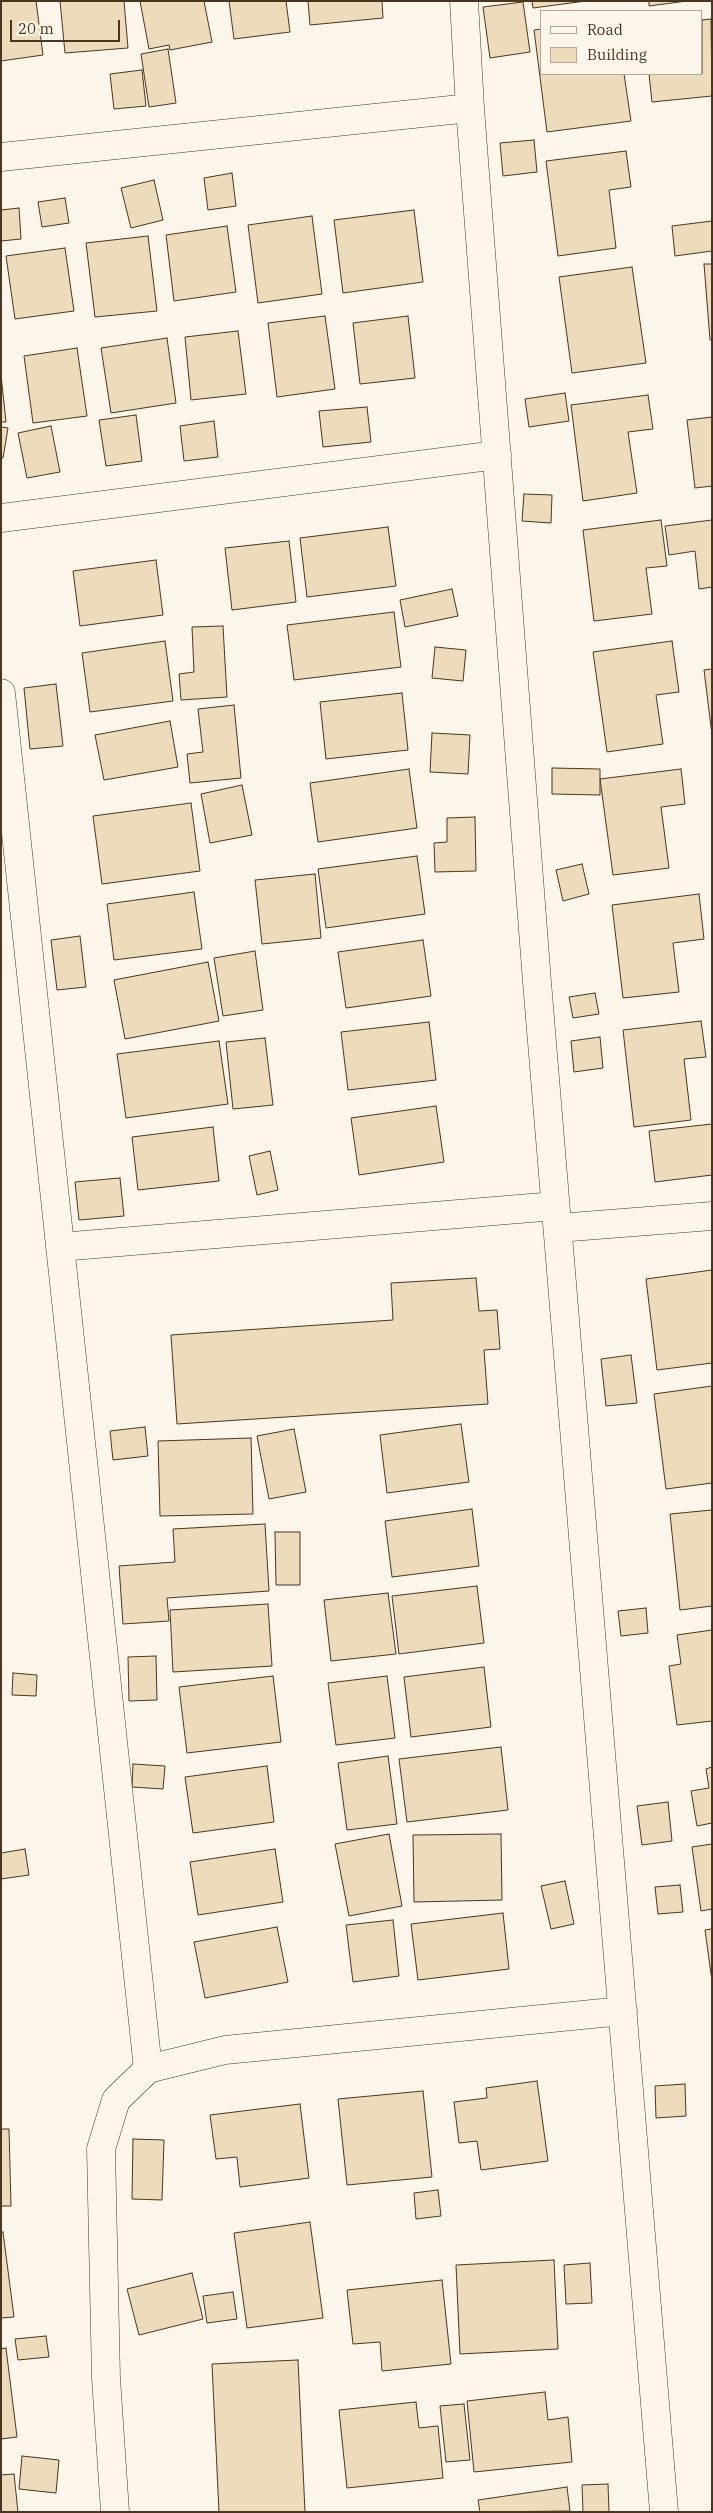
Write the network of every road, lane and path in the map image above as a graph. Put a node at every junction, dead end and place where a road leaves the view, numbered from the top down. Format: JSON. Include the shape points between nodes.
{"nodes":[{"id":1,"x":464,"y":1,"type":"edge"},
{"id":2,"x":470,"y":108,"type":"junction"},
{"id":3,"x":1,"y":157,"type":"edge"},
{"id":4,"x":497,"y":455,"type":"junction"},
{"id":5,"x":1,"y":518,"type":"edge"},
{"id":6,"x":1,"y":693,"type":"edge"},
{"id":7,"x":712,"y":1216,"type":"edge"},
{"id":8,"x":556,"y":1217,"type":"junction"},
{"id":9,"x":60,"y":1247,"type":"junction"},
{"id":10,"x":623,"y":2011,"type":"junction"},
{"id":11,"x":148,"y":2069,"type":"junction"},
{"id":12,"x":115,"y":2512,"type":"edge"},
{"id":13,"x":664,"y":2512,"type":"edge"}],
"edges":[{"from":1,"to":2,"type":"street"},
{"from":2,"to":3,"type":"street"},
{"from":2,"to":4,"type":"street"},
{"from":4,"to":5,"type":"street"},
{"from":4,"to":8,"type":"street"},
{"from":6,"to":9,"type":"street"},
{"from":7,"to":8,"type":"street"},
{"from":8,"to":9,"type":"street"},
{"from":8,"to":10,"type":"street"},
{"from":9,"to":11,"type":"street"},
{"from":10,"to":11,"type":"street","via":[[225,2050]]},
{"from":10,"to":13,"type":"street"},
{"from":11,"to":12,"type":"street","via":[[116,2100],[101,2149],[106,2378]]}]}
